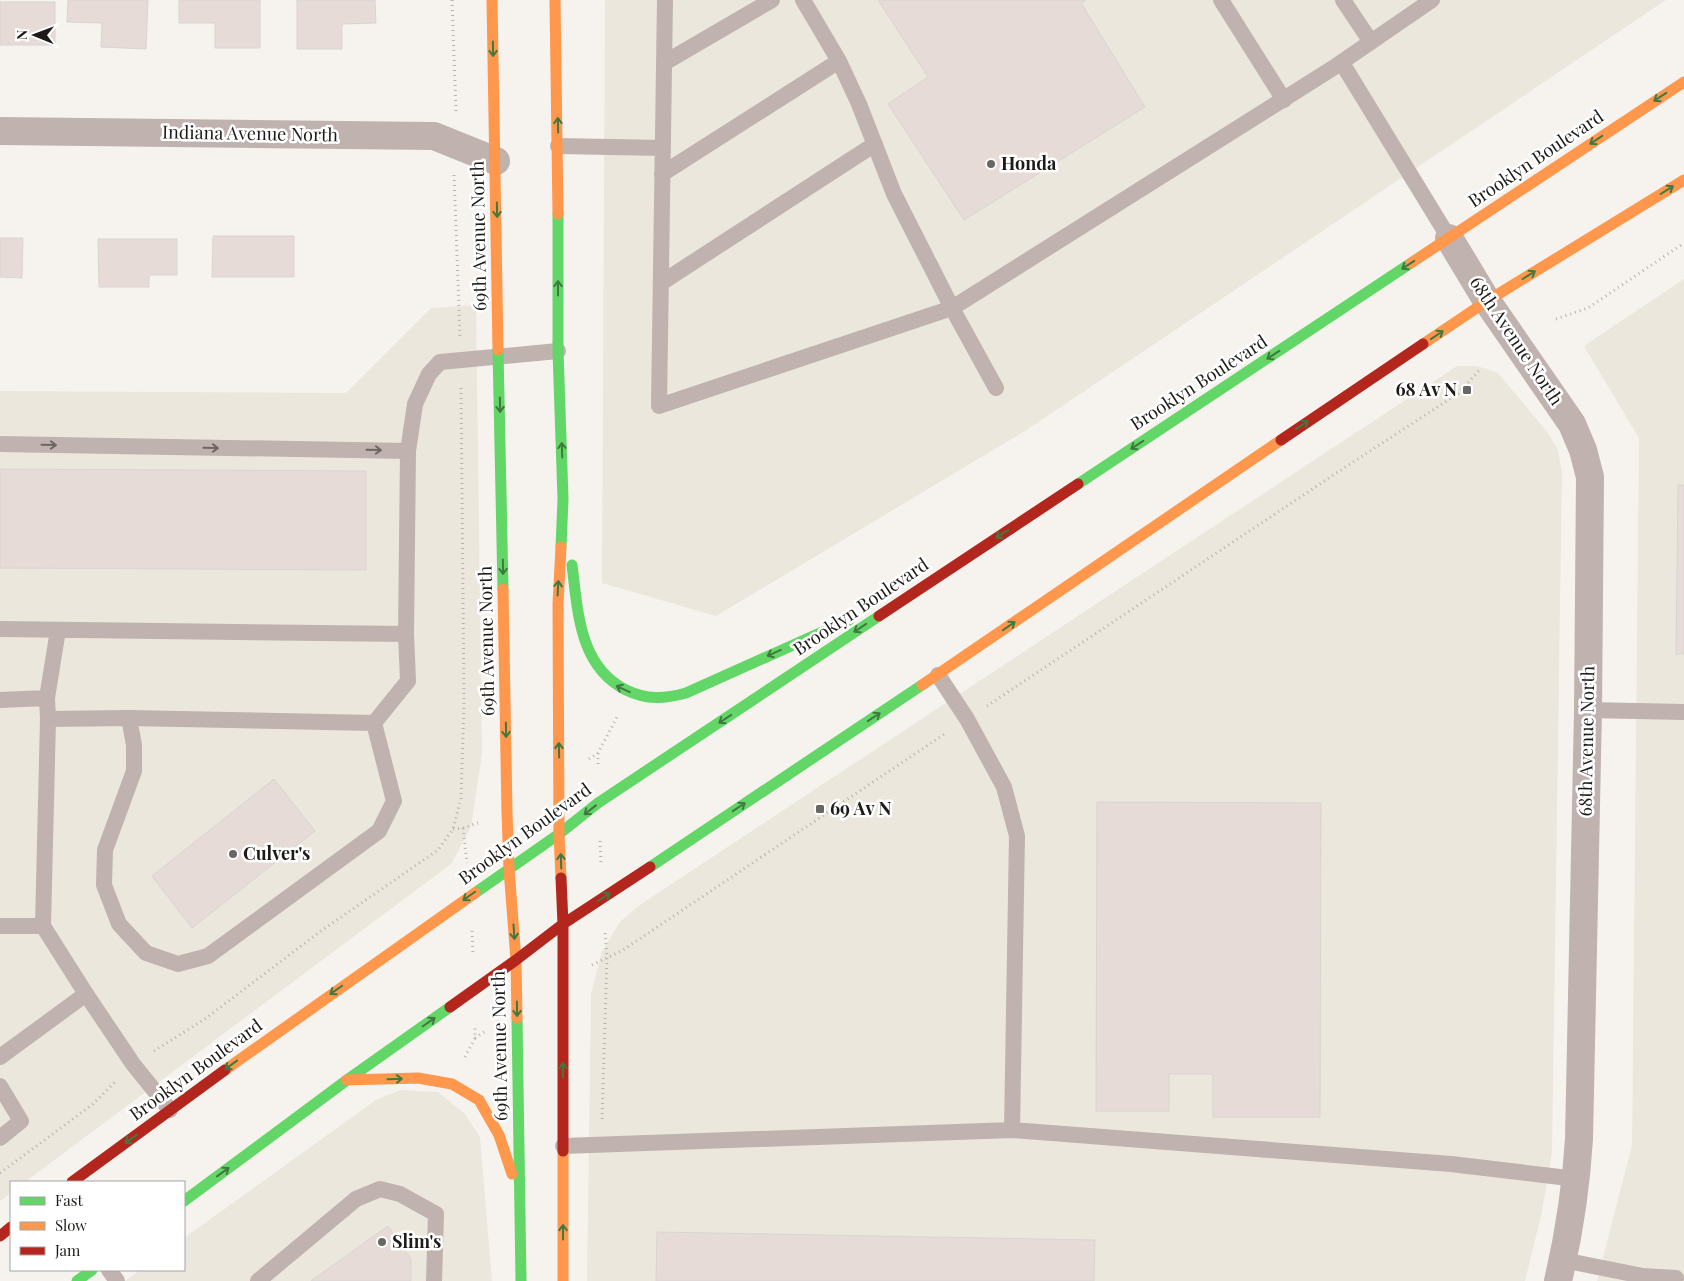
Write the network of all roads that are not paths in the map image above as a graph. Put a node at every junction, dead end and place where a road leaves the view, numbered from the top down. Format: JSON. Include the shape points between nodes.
{"nodes":[{"id":1,"x":492,"y":0,"type":"edge"},
{"id":2,"x":555,"y":0,"type":"edge"},
{"id":3,"x":666,"y":0,"type":"edge"},
{"id":4,"x":772,"y":0,"type":"edge"},
{"id":5,"x":803,"y":0,"type":"edge"},
{"id":6,"x":1221,"y":0,"type":"edge"},
{"id":7,"x":1343,"y":0,"type":"edge"},
{"id":8,"x":1432,"y":0,"type":"edge"},
{"id":9,"x":1371,"y":42,"type":"junction"},
{"id":10,"x":839,"y":61,"type":"junction"},
{"id":11,"x":1342,"y":62,"type":"junction"},
{"id":12,"x":664,"y":63,"type":"junction"},
{"id":13,"x":1684,"y":82,"type":"edge"},
{"id":14,"x":1284,"y":100,"type":"junction"},
{"id":15,"x":0,"y":131,"type":"edge"},
{"id":16,"x":875,"y":144,"type":"junction"},
{"id":17,"x":558,"y":146,"type":"junction"},
{"id":18,"x":663,"y":148,"type":"junction"},
{"id":19,"x":496,"y":161,"type":"junction"},
{"id":20,"x":662,"y":174,"type":"junction"},
{"id":21,"x":1684,"y":180,"type":"edge"},
{"id":22,"x":1449,"y":238,"type":"junction"},
{"id":23,"x":661,"y":283,"type":"junction"},
{"id":24,"x":1487,"y":301,"type":"junction"},
{"id":25,"x":952,"y":308,"type":"junction"},
{"id":26,"x":558,"y":351,"type":"junction"},
{"id":27,"x":499,"y":356,"type":"junction"},
{"id":28,"x":996,"y":388,"type":"dead end"},
{"id":29,"x":0,"y":444,"type":"edge"},
{"id":30,"x":408,"y":451,"type":"junction"},
{"id":31,"x":563,"y":499,"type":"junction"},
{"id":32,"x":915,"y":592,"type":"junction"},
{"id":33,"x":0,"y":629,"type":"edge"},
{"id":34,"x":58,"y":630,"type":"junction"},
{"id":35,"x":406,"y":634,"type":"junction"},
{"id":36,"x":938,"y":675,"type":"junction"},
{"id":37,"x":47,"y":698,"type":"junction"},
{"id":38,"x":0,"y":700,"type":"edge"},
{"id":39,"x":1588,"y":710,"type":"junction"},
{"id":40,"x":1684,"y":712,"type":"edge"},
{"id":41,"x":129,"y":718,"type":"junction"},
{"id":42,"x":48,"y":719,"type":"junction"},
{"id":43,"x":374,"y":723,"type":"junction"},
{"id":44,"x":559,"y":834,"type":"junction"},
{"id":45,"x":509,"y":869,"type":"junction"},
{"id":46,"x":563,"y":924,"type":"junction"},
{"id":47,"x":0,"y":926,"type":"edge"},
{"id":48,"x":43,"y":926,"type":"junction"},
{"id":49,"x":516,"y":960,"type":"junction"},
{"id":50,"x":86,"y":994,"type":"junction"},
{"id":51,"x":0,"y":1057,"type":"edge"},
{"id":52,"x":347,"y":1080,"type":"junction"},
{"id":53,"x":0,"y":1086,"type":"edge"},
{"id":54,"x":170,"y":1110,"type":"junction"},
{"id":55,"x":1012,"y":1130,"type":"junction"},
{"id":56,"x":0,"y":1138,"type":"edge"},
{"id":57,"x":564,"y":1146,"type":"junction"},
{"id":58,"x":1577,"y":1179,"type":"junction"},
{"id":59,"x":73,"y":1181,"type":"edge"},
{"id":60,"x":520,"y":1198,"type":"junction"},
{"id":61,"x":185,"y":1199,"type":"edge"},
{"id":62,"x":1560,"y":1270,"type":"edge"},
{"id":63,"x":91,"y":1271,"type":"edge"},
{"id":64,"x":110,"y":1271,"type":"edge"},
{"id":65,"x":1676,"y":1278,"type":"dead end"},
{"id":66,"x":77,"y":1281,"type":"edge"},
{"id":67,"x":118,"y":1281,"type":"edge"},
{"id":68,"x":258,"y":1281,"type":"edge"},
{"id":69,"x":434,"y":1281,"type":"edge"},
{"id":70,"x":521,"y":1281,"type":"edge"},
{"id":71,"x":563,"y":1281,"type":"edge"}],
"edges":[{"from":1,"to":19,"type":"main road","name":"69th Avenue North","one_way":true},
{"from":17,"to":2,"type":"main road","one_way":true},
{"from":3,"to":12,"type":"lane"},
{"from":4,"to":12,"type":"lane"},
{"from":5,"to":10,"type":"lane"},
{"from":6,"to":14,"type":"lane"},
{"from":7,"to":9,"type":"lane"},
{"from":8,"to":9,"type":"lane"},
{"from":9,"to":11,"type":"lane"},
{"from":10,"to":16,"type":"lane"},
{"from":10,"to":20,"type":"lane"},
{"from":11,"to":14,"type":"lane"},
{"from":11,"to":22,"type":"lane"},
{"from":12,"to":18,"type":"lane"},
{"from":13,"to":22,"type":"main road","name":"Brooklyn Boulevard","one_way":true},
{"from":14,"to":25,"type":"lane"},
{"from":15,"to":19,"type":"street","name":"Indiana Avenue North","via":[[434,136]]},
{"from":16,"to":23,"type":"lane"},
{"from":16,"to":25,"type":"lane","via":[[894,194]]},
{"from":17,"to":18,"type":"lane"},
{"from":26,"to":17,"type":"main road","one_way":true},
{"from":18,"to":20,"type":"lane"},
{"from":19,"to":27,"type":"main road","name":"69th Avenue North","one_way":true},
{"from":20,"to":23,"type":"lane"},
{"from":24,"to":21,"type":"main road","one_way":true},
{"from":22,"to":24,"type":"street","name":"68th Avenue North"},
{"from":22,"to":32,"type":"main road","name":"Brooklyn Boulevard","one_way":true},
{"from":23,"to":25,"type":"lane","via":[[659,406]]},
{"from":36,"to":24,"type":"main road","one_way":true},
{"from":24,"to":39,"type":"street","name":"68th Avenue North","via":[[1572,424],[1590,477]]},
{"from":25,"to":28,"type":"lane"},
{"from":26,"to":27,"type":"lane"},
{"from":31,"to":26,"type":"main road","one_way":true},
{"from":27,"to":30,"type":"lane","via":[[440,362],[429,374],[415,404]]},
{"from":27,"to":45,"type":"main road","name":"69th Avenue North","one_way":true},
{"from":29,"to":30,"type":"lane","one_way":true},
{"from":30,"to":35,"type":"lane"},
{"from":32,"to":31,"type":"main road","one_way":true,"via":[[686,693],[660,698],[642,696],[618,688],[600,672],[587,649]]},
{"from":44,"to":31,"type":"main road","one_way":true,"via":[[558,604]]},
{"from":32,"to":44,"type":"main road","name":"Brooklyn Boulevard","one_way":true,"via":[[598,803]]},
{"from":33,"to":34,"type":"lane"},
{"from":34,"to":35,"type":"lane"},
{"from":34,"to":37,"type":"lane"},
{"from":35,"to":43,"type":"lane","via":[[408,681]]},
{"from":46,"to":36,"type":"main road","one_way":true},
{"from":36,"to":55,"type":"lane","via":[[1004,786],[1017,836]]},
{"from":37,"to":38,"type":"lane"},
{"from":37,"to":42,"type":"lane"},
{"from":39,"to":40,"type":"lane"},
{"from":39,"to":58,"type":"street","name":"68th Avenue North"},
{"from":41,"to":42,"type":"lane"},
{"from":41,"to":43,"type":"lane"},
{"from":41,"to":43,"type":"lane","via":[[134,771],[105,850],[104,885],[119,924],[146,953],[178,964],[208,956],[379,831],[394,801]]},
{"from":42,"to":48,"type":"lane"},
{"from":44,"to":45,"type":"main road","name":"Brooklyn Boulevard"},
{"from":46,"to":44,"type":"main road","one_way":true},
{"from":45,"to":49,"type":"main road","name":"69th Avenue North","one_way":true},
{"from":45,"to":54,"type":"main road","name":"Brooklyn Boulevard","one_way":true},
{"from":46,"to":49,"type":"main road"},
{"from":57,"to":46,"type":"main road","one_way":true},
{"from":47,"to":48,"type":"lane"},
{"from":48,"to":50,"type":"lane"},
{"from":52,"to":49,"type":"main road","one_way":true},
{"from":49,"to":60,"type":"main road","name":"69th Avenue North","one_way":true},
{"from":50,"to":51,"type":"lane"},
{"from":50,"to":54,"type":"lane","via":[[133,1064]]},
{"from":52,"to":60,"type":"main road","one_way":true,"via":[[418,1078],[452,1084],[479,1100],[499,1135]]},
{"from":61,"to":52,"type":"main road","one_way":true},
{"from":53,"to":56,"type":"lane","via":[[21,1121]]},
{"from":54,"to":59,"type":"main road","name":"Brooklyn Boulevard","one_way":true},
{"from":55,"to":57,"type":"lane"},
{"from":55,"to":58,"type":"lane","via":[[1451,1164]]},
{"from":71,"to":57,"type":"main road","one_way":true},
{"from":58,"to":62,"type":"street","name":"68th Avenue North"},
{"from":60,"to":70,"type":"main road","name":"69th Avenue North"},
{"from":62,"to":65,"type":"lane"},
{"from":63,"to":66,"type":"main road"},
{"from":64,"to":67,"type":"lane"},
{"from":68,"to":69,"type":"lane","via":[[356,1198],[380,1189],[400,1194],[436,1214]]}]}
